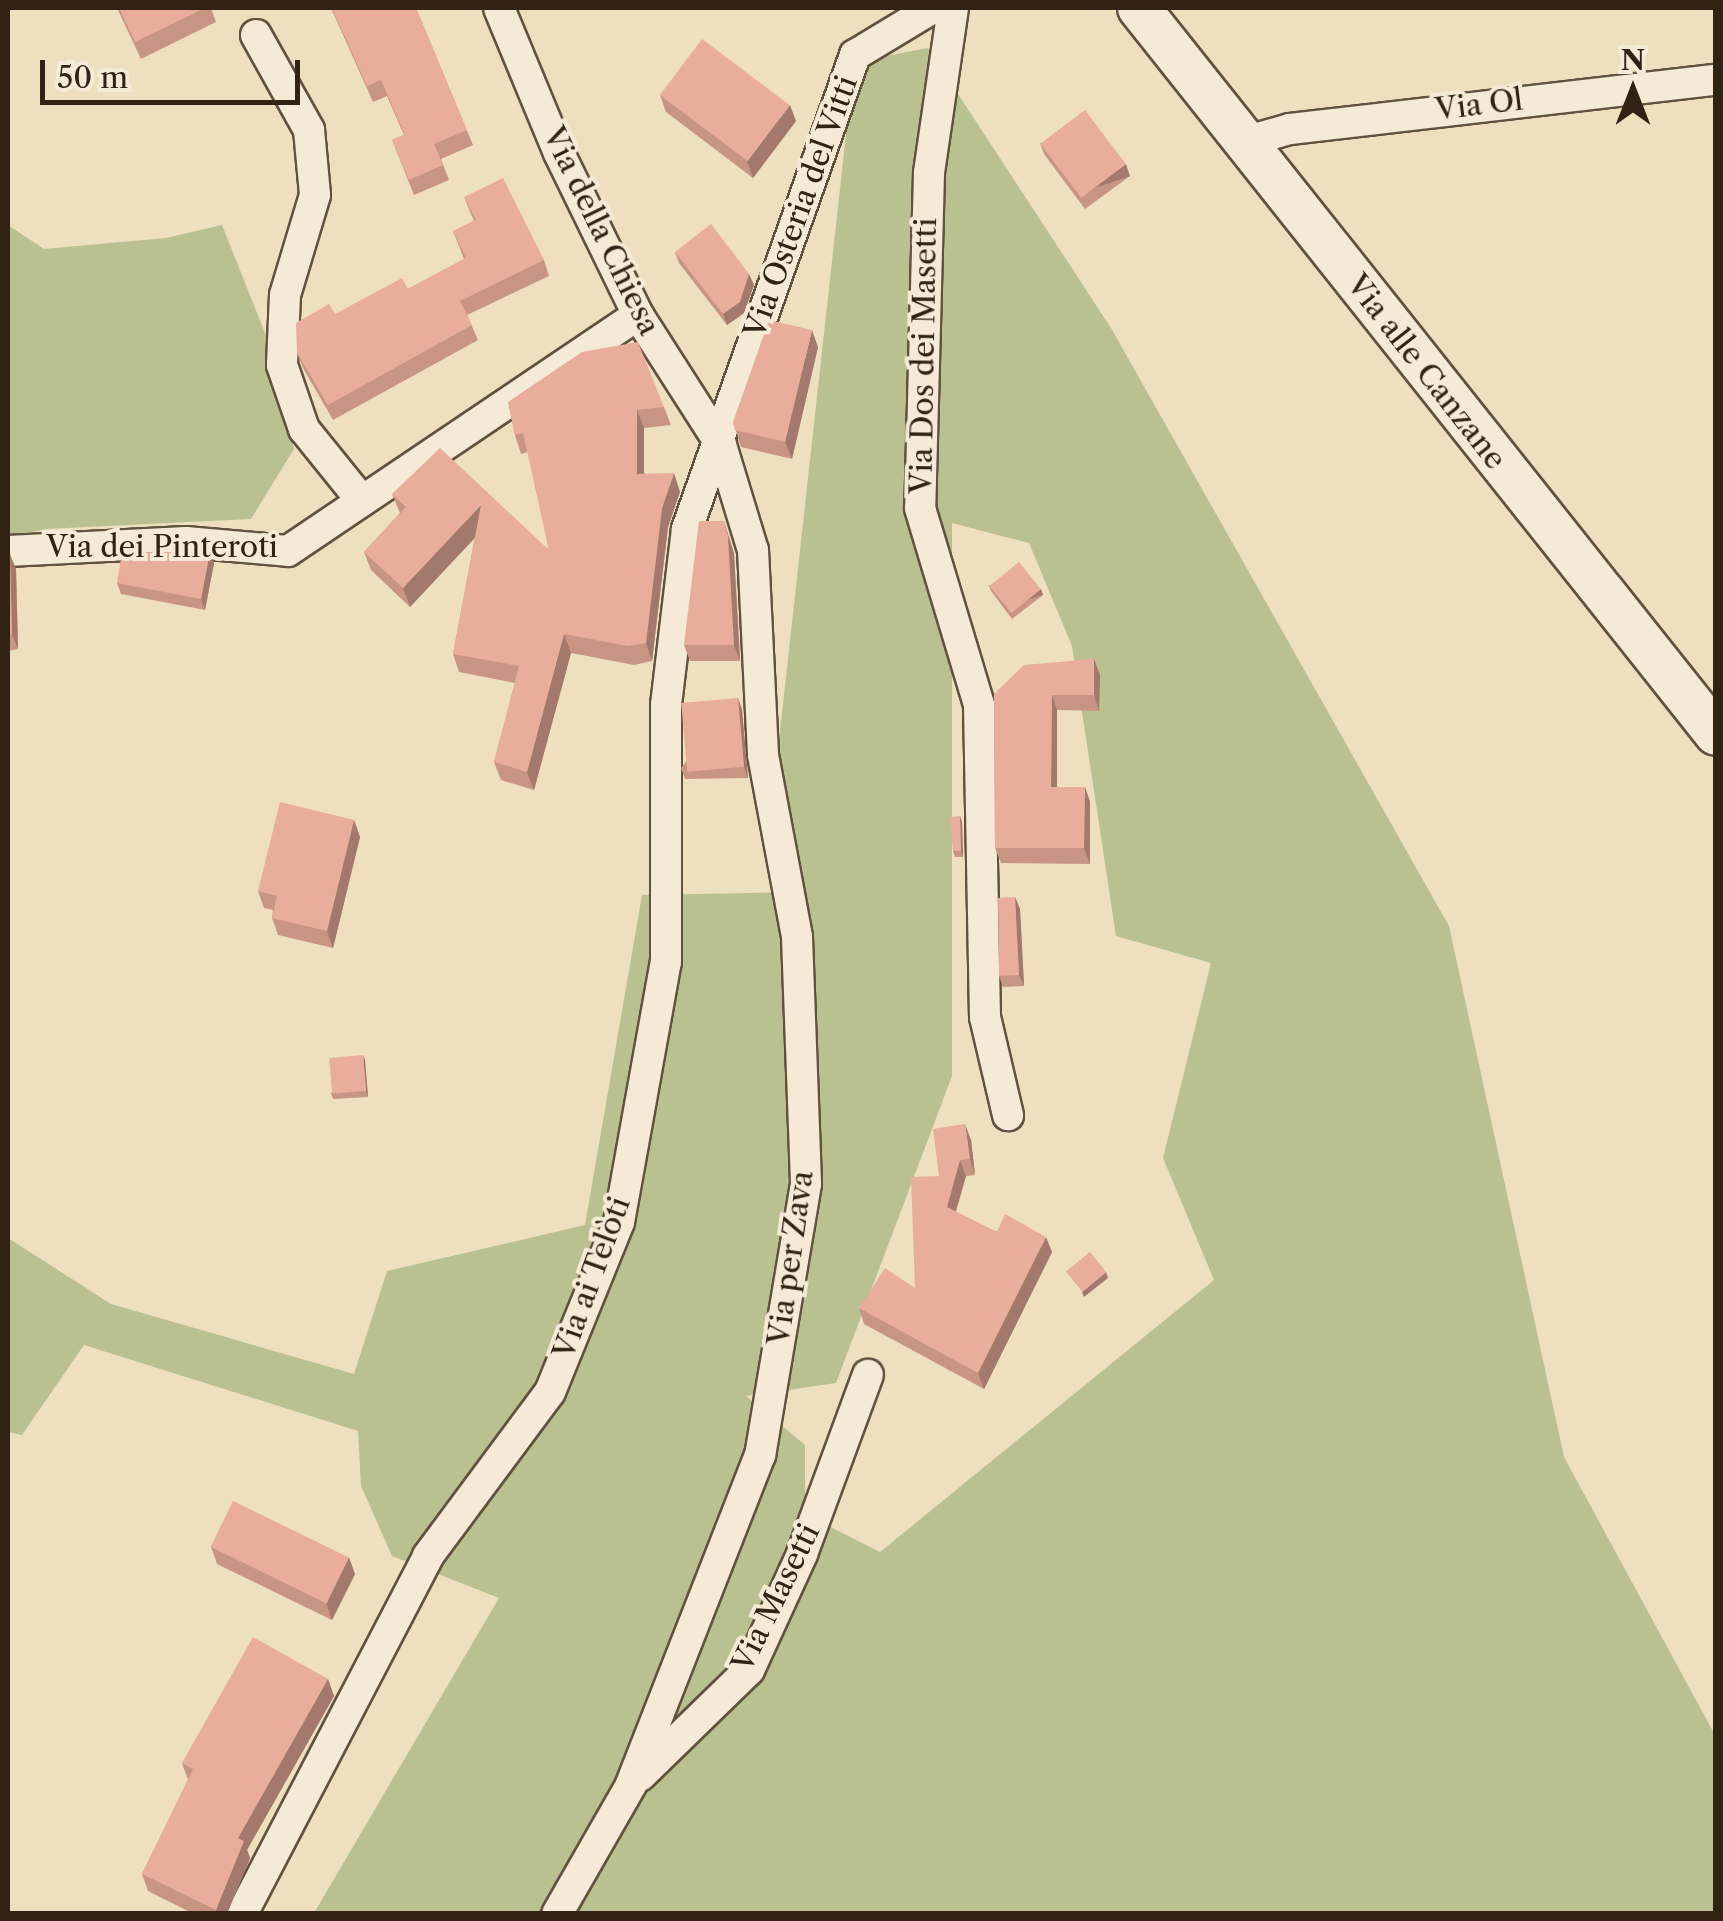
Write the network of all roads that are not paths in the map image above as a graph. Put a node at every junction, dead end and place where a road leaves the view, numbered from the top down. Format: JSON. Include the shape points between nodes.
{"nodes":[{"id":1,"x":499,"y":8,"type":"edge"},
{"id":2,"x":932,"y":8,"type":"edge"},
{"id":3,"x":953,"y":8,"type":"edge"},
{"id":4,"x":1140,"y":8,"type":"edge"},
{"id":5,"x":256,"y":36,"type":"dead end"},
{"id":6,"x":1716,"y":80,"type":"edge"},
{"id":7,"x":1244,"y":142,"type":"junction"},
{"id":8,"x":638,"y":315,"type":"junction"},
{"id":9,"x":721,"y":446,"type":"junction"},
{"id":10,"x":362,"y":501,"type":"junction"},
{"id":11,"x":8,"y":551,"type":"edge"},
{"id":12,"x":1716,"y":734,"type":"edge"},
{"id":13,"x":1008,"y":1115,"type":"dead end"},
{"id":14,"x":868,"y":1375,"type":"dead end"},
{"id":15,"x":631,"y":1785,"type":"junction"},
{"id":16,"x":242,"y":1914,"type":"edge"},
{"id":17,"x":557,"y":1914,"type":"edge"}],
"edges":[{"from":1,"to":8,"type":"street","name":"Via della Chiesa","via":[[559,153]]},
{"from":2,"to":9,"type":"street","name":"Via Osteria del Vitti","via":[[855,55]]},
{"from":3,"to":13,"type":"street","name":"Via Dos dei Masetti","via":[[929,174],[920,508],[979,705],[984,1017]]},
{"from":4,"to":7,"type":"main road","name":"Via alle Canzane"},
{"from":5,"to":10,"type":"street","via":[[308,130],[315,195],[285,295],[282,364],[304,429]]},
{"from":6,"to":7,"type":"street","name":"Via Ol","via":[[1290,129]]},
{"from":7,"to":12,"type":"main road","name":"Via alle Canzane"},
{"from":8,"to":9,"type":"street","name":"Via della Chiesa"},
{"from":8,"to":10,"type":"street","name":"Via dei Pinteroti"},
{"from":9,"to":15,"type":"street","name":"Via per Zava","via":[[753,550],[764,755],[797,938],[806,1184],[760,1455]]},
{"from":9,"to":16,"type":"street","name":"Via ai Telòti","via":[[688,528],[666,705],[666,962],[620,1222],[550,1392],[428,1556]]},
{"from":10,"to":11,"type":"street","name":"Via dei Pinteroti","via":[[288,551],[186,542]]},
{"from":14,"to":15,"type":"street","name":"Via Masetti","via":[[802,1554],[748,1670]]},
{"from":15,"to":17,"type":"street","name":"Via per Zava"}]}
